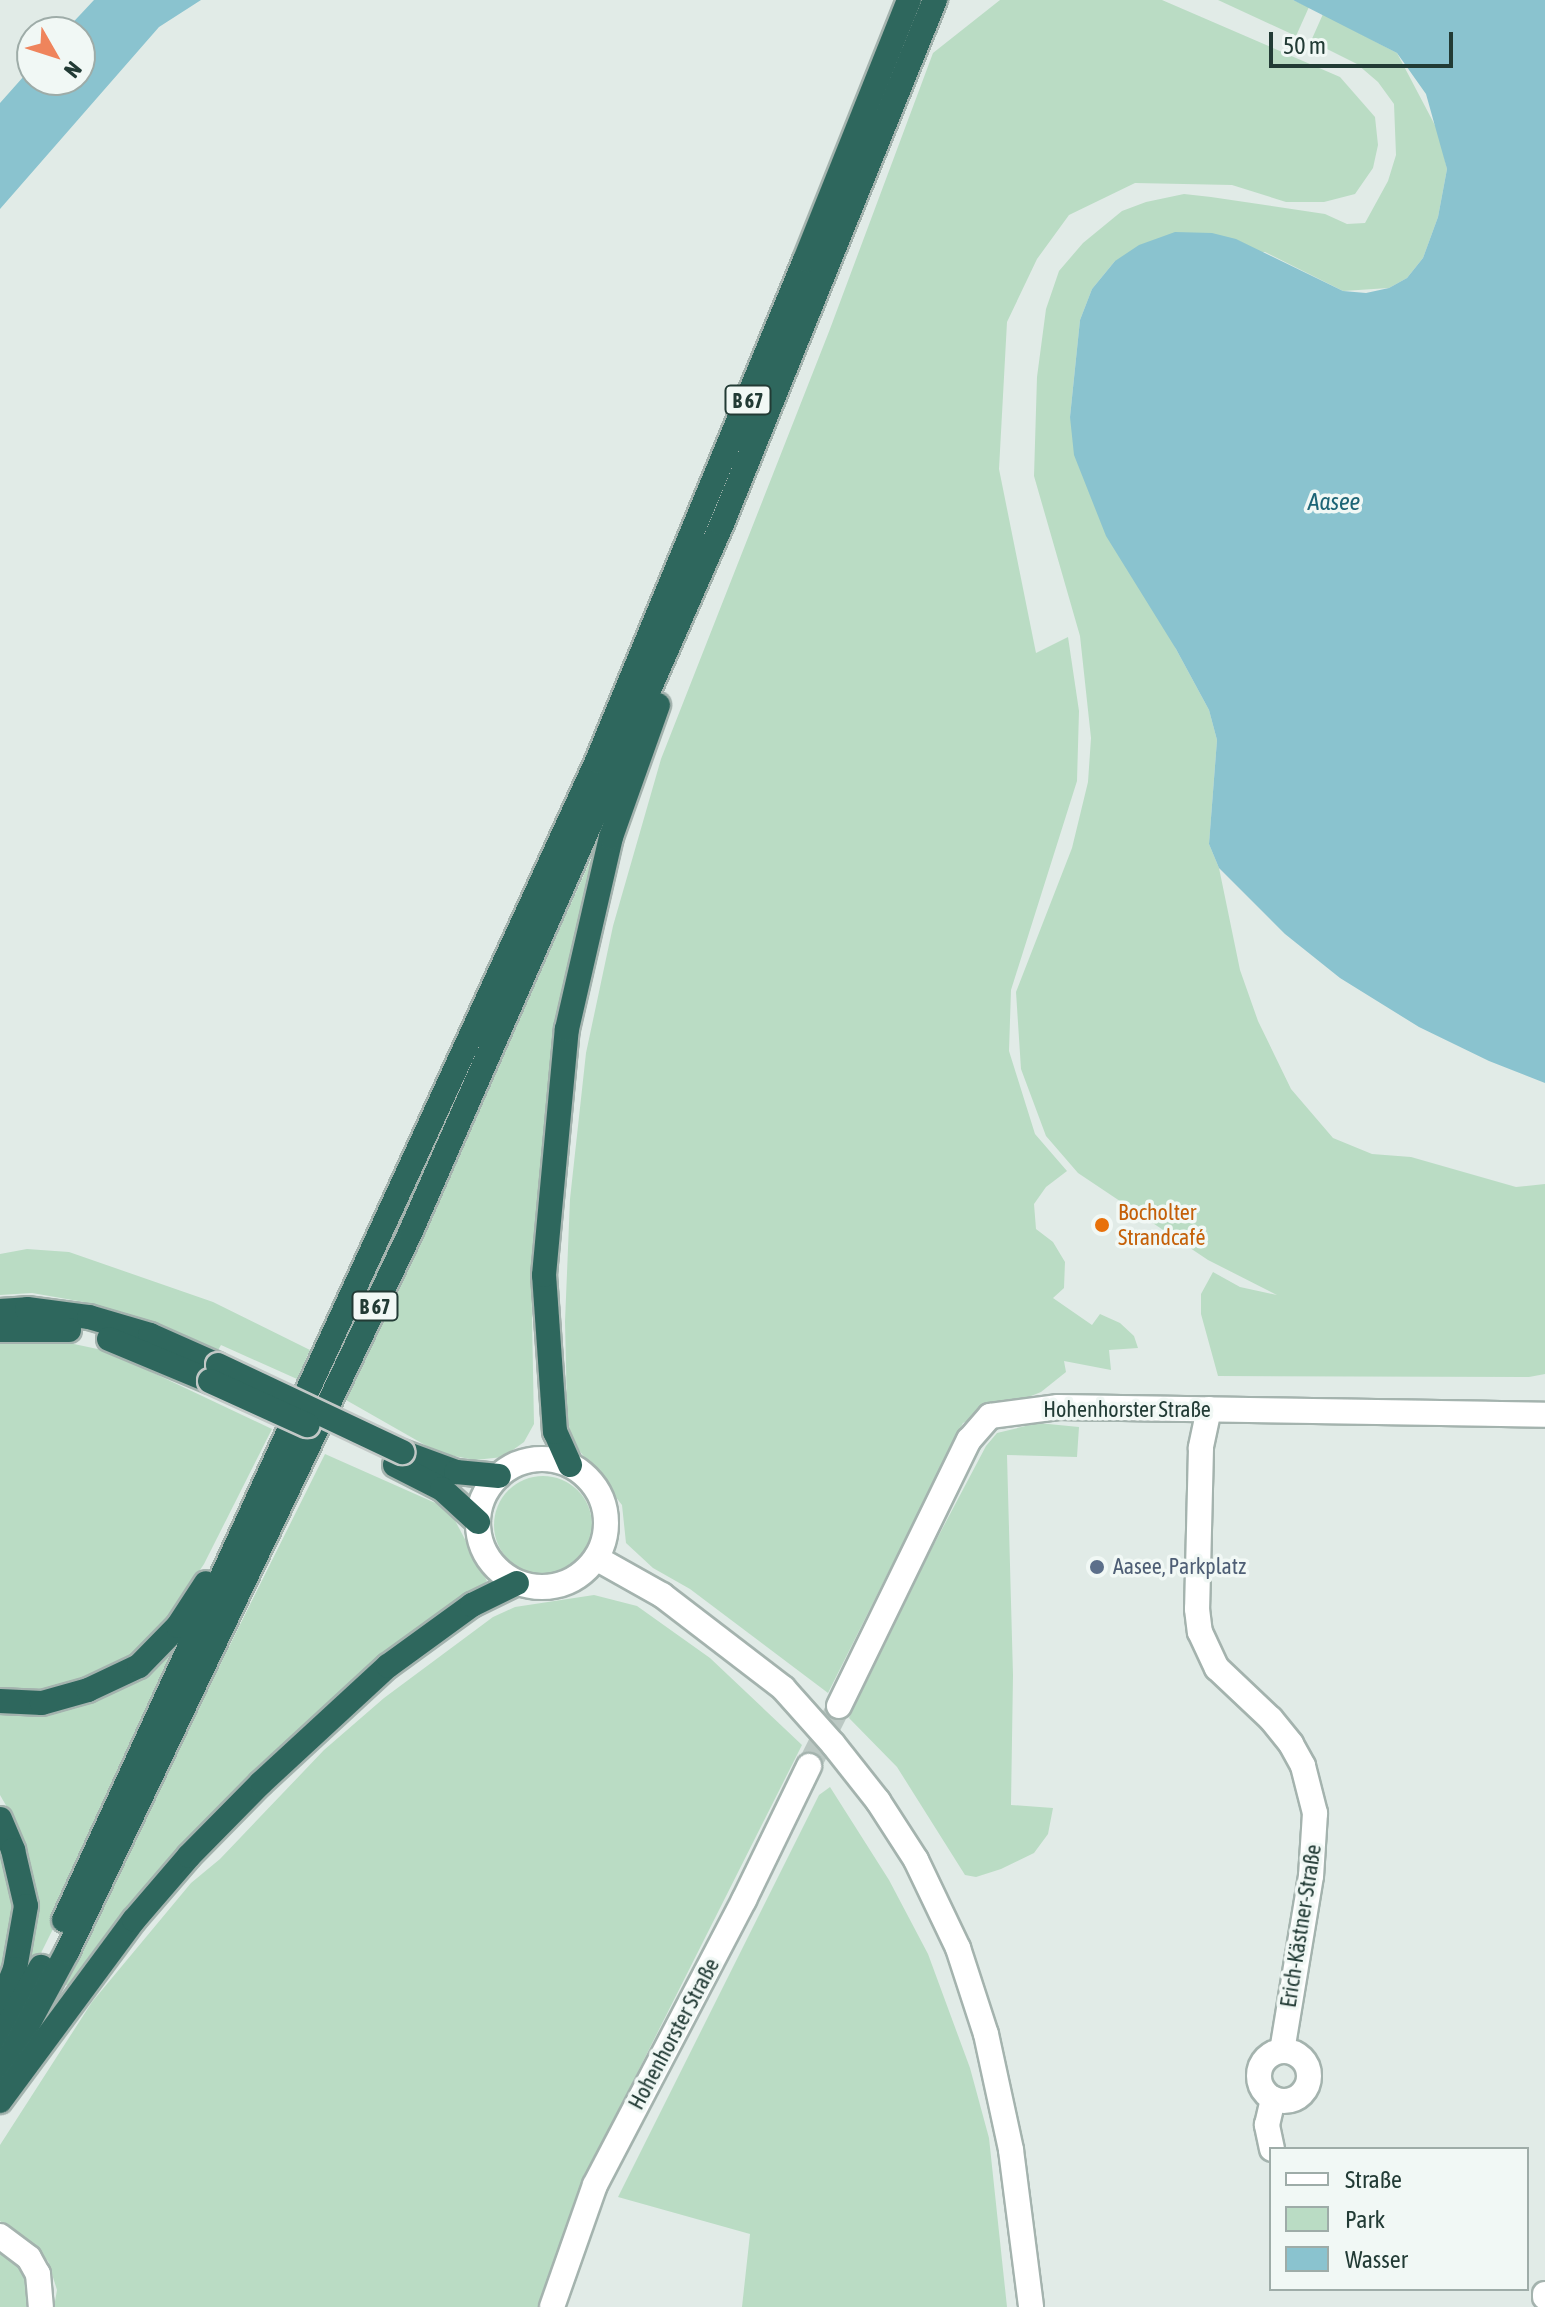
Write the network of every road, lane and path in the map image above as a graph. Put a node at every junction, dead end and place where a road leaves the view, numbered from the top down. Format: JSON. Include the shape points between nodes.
{"nodes":[{"id":1,"x":909,"y":0,"type":"edge"},
{"id":2,"x":935,"y":0,"type":"edge"},
{"id":3,"x":722,"y":524,"type":"junction"},
{"id":4,"x":0,"y":1311,"type":"edge"},
{"id":5,"x":0,"y":1330,"type":"edge"},
{"id":6,"x":214,"y":1373,"type":"junction"},
{"id":7,"x":1209,"y":1409,"type":"junction"},
{"id":8,"x":1545,"y":1415,"type":"edge"},
{"id":9,"x":287,"y":1442,"type":"junction"},
{"id":10,"x":398,"y":1458,"type":"junction"},
{"id":11,"x":570,"y":1465,"type":"junction"},
{"id":12,"x":499,"y":1476,"type":"junction"},
{"id":13,"x":478,"y":1522,"type":"junction"},
{"id":14,"x":596,"y":1558,"type":"junction"},
{"id":15,"x":517,"y":1583,"type":"junction"},
{"id":16,"x":0,"y":1701,"type":"edge"},
{"id":17,"x":839,"y":1706,"type":"tunnel mouth"},
{"id":18,"x":809,"y":1766,"type":"tunnel mouth"},
{"id":19,"x":0,"y":1819,"type":"edge"},
{"id":20,"x":0,"y":2006,"type":"edge"},
{"id":21,"x":0,"y":2040,"type":"edge"},
{"id":22,"x":1282,"y":2051,"type":"junction"},
{"id":23,"x":0,"y":2076,"type":"edge"},
{"id":24,"x":1273,"y":2099,"type":"junction"},
{"id":25,"x":0,"y":2101,"type":"edge"},
{"id":26,"x":1272,"y":2147,"type":"edge"},
{"id":27,"x":3,"y":2238,"type":"edge"},
{"id":28,"x":41,"y":2307,"type":"edge"},
{"id":29,"x":552,"y":2307,"type":"edge"},
{"id":30,"x":1031,"y":2307,"type":"edge"}],
"edges":[{"from":1,"to":9,"type":"highway","number":"B 67","via":[[597,761]]},
{"from":2,"to":3,"type":"highway","number":"B 67"},
{"from":3,"to":11,"type":"highway","number":"B 67","via":[[611,837],[567,1029],[544,1275],[555,1432]]},
{"from":3,"to":23,"type":"highway","number":"B 67","via":[[411,1231],[67,1952]]},
{"from":4,"to":6,"type":"highway","via":[[89,1317],[150,1335]]},
{"from":5,"to":6,"type":"highway","via":[[88,1332]]},
{"from":6,"to":10,"type":"highway","bridge":true},
{"from":7,"to":8,"type":"street","name":"Hohenhorster Straße"},
{"from":7,"to":17,"type":"street","name":"Hohenhorster Straße","via":[[1058,1407],[990,1416],[969,1440]]},
{"from":7,"to":22,"type":"street","name":"Erich-Kästner-Straße","via":[[1201,1448],[1200,1632],[1217,1668],[1291,1744],[1303,1766],[1315,1813],[1311,1876]]},
{"from":9,"to":16,"type":"highway","number":"B 67","via":[[178,1626],[139,1666],[88,1690],[42,1703]]},
{"from":9,"to":21,"type":"highway","number":"B 67","via":[[53,1945]]},
{"from":10,"to":12,"type":"highway"},
{"from":10,"to":13,"type":"highway"},
{"from":11,"to":12,"type":"street","via":[[533,1459]]},
{"from":11,"to":14,"type":"street","via":[[601,1496],[605,1538]]},
{"from":12,"to":13,"type":"street","via":[[487,1489]]},
{"from":13,"to":15,"type":"street","via":[[488,1559]]},
{"from":14,"to":15,"type":"street","via":[[570,1582],[544,1587]]},
{"from":14,"to":30,"type":"street","via":[[662,1595],[783,1688],[878,1801],[916,1860],[958,1948],[986,2034],[1011,2150]]},
{"from":15,"to":25,"type":"highway","via":[[472,1605],[388,1666],[261,1783],[134,1920]]},
{"from":18,"to":29,"type":"street","name":"Hohenhorster Straße","via":[[595,2185]]},
{"from":19,"to":20,"type":"highway","via":[[26,1906],[15,1969]]},
{"from":22,"to":24,"type":"street","name":"Erich-Kästner-Straße","via":[[1266,2058],[1259,2073],[1262,2088]]},
{"from":22,"to":24,"type":"street","via":[[1298,2055],[1310,2078],[1296,2098]]},
{"from":24,"to":26,"type":"street","name":"Erich-Kästner-Straße","via":[[1267,2125]]},
{"from":27,"to":28,"type":"street","via":[[29,2258],[38,2274]]}]}
